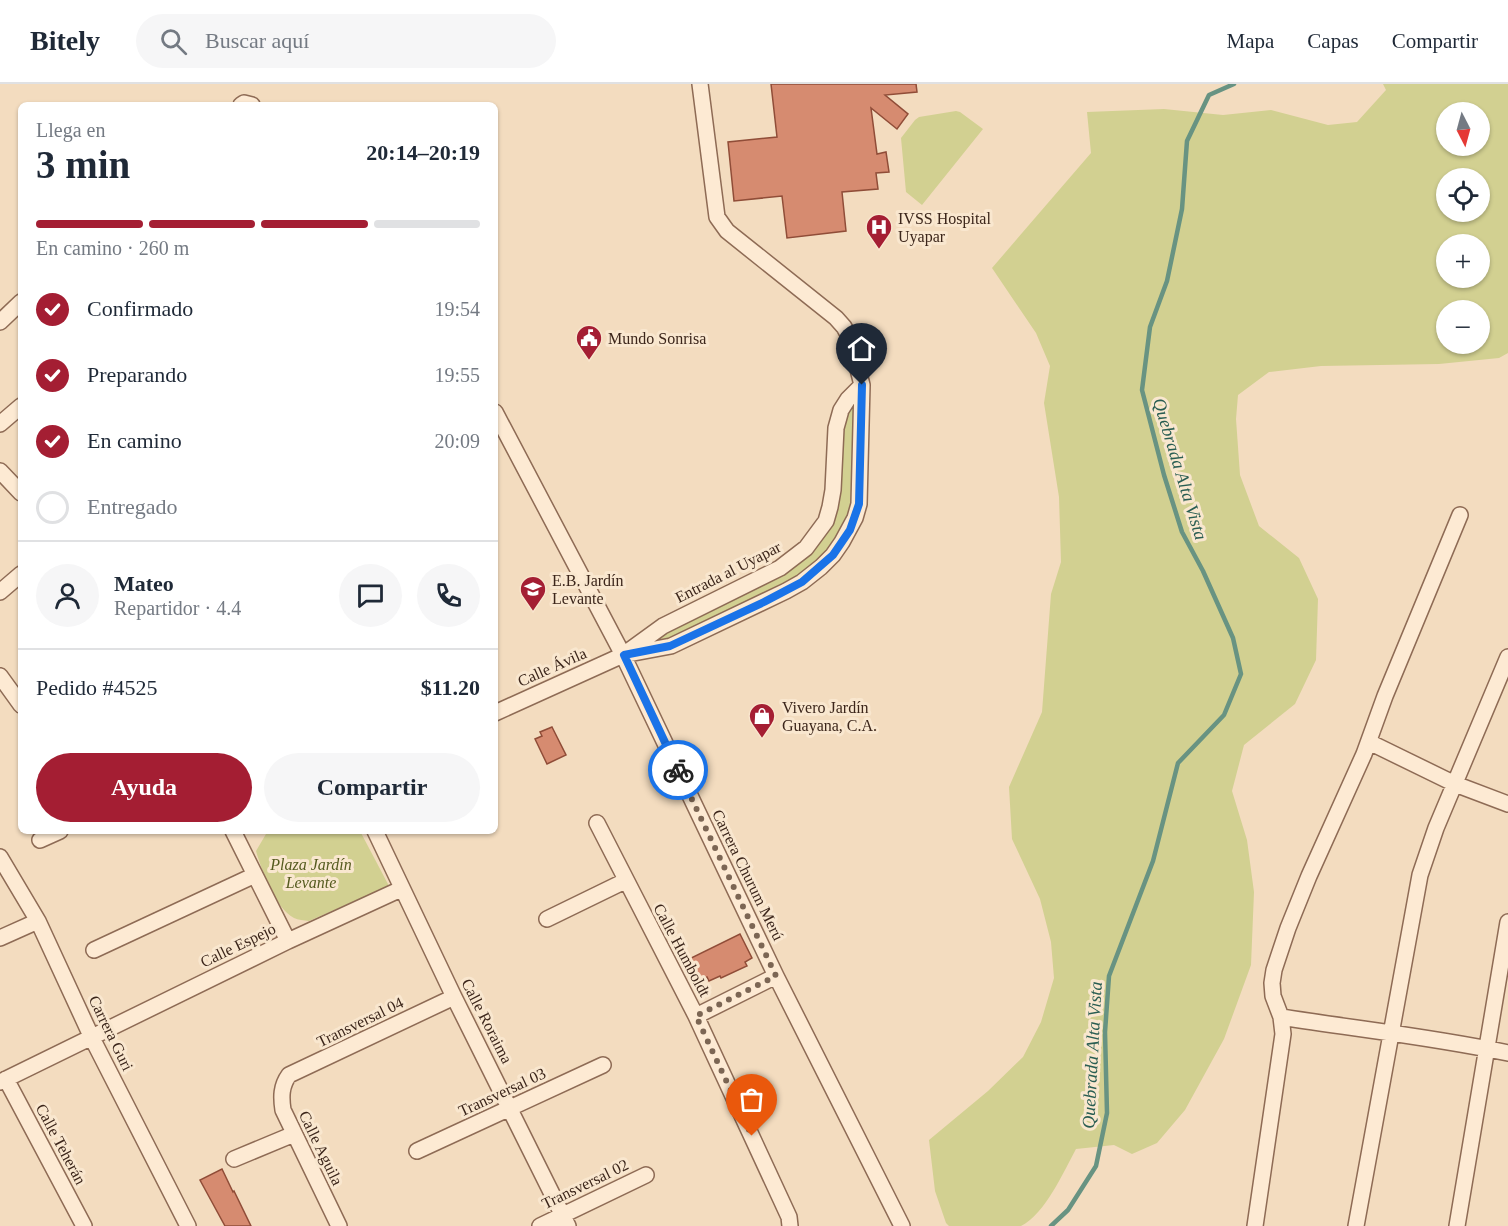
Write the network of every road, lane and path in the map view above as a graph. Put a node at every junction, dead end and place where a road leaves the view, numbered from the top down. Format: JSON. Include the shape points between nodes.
{"nodes":[{"id":1,"x":700,"y":84,"type":"edge"},
{"id":2,"x":18,"y":305,"type":"edge"},
{"id":3,"x":0,"y":322,"type":"edge"},
{"id":4,"x":862,"y":385,"type":"junction"},
{"id":5,"x":18,"y":409,"type":"edge"},
{"id":6,"x":498,"y":418,"type":"edge"},
{"id":7,"x":0,"y":424,"type":"edge"},
{"id":8,"x":0,"y":471,"type":"edge"},
{"id":9,"x":18,"y":490,"type":"edge"},
{"id":10,"x":1460,"y":515,"type":"dead end"},
{"id":11,"x":18,"y":577,"type":"edge"},
{"id":12,"x":0,"y":592,"type":"edge"},
{"id":13,"x":624,"y":655,"type":"junction"},
{"id":14,"x":1508,"y":657,"type":"edge"},
{"id":15,"x":0,"y":676,"type":"edge"},
{"id":16,"x":18,"y":701,"type":"edge"},
{"id":17,"x":498,"y":711,"type":"edge"},
{"id":18,"x":1369,"y":742,"type":"junction"},
{"id":19,"x":1455,"y":784,"type":"junction"},
{"id":20,"x":1508,"y":804,"type":"edge"},
{"id":21,"x":597,"y":823,"type":"dead end"},
{"id":22,"x":53,"y":834,"type":"edge"},
{"id":23,"x":237,"y":834,"type":"edge"},
{"id":24,"x":376,"y":834,"type":"edge"},
{"id":25,"x":40,"y":840,"type":"dead end"},
{"id":26,"x":0,"y":857,"type":"edge"},
{"id":27,"x":255,"y":875,"type":"junction"},
{"id":28,"x":625,"y":881,"type":"junction"},
{"id":29,"x":401,"y":889,"type":"junction"},
{"id":30,"x":547,"y":919,"type":"dead end"},
{"id":31,"x":38,"y":921,"type":"junction"},
{"id":32,"x":1508,"y":922,"type":"edge"},
{"id":33,"x":0,"y":938,"type":"edge"},
{"id":34,"x":288,"y":941,"type":"junction"},
{"id":35,"x":94,"y":950,"type":"dead end"},
{"id":36,"x":776,"y":976,"type":"junction"},
{"id":37,"x":454,"y":996,"type":"junction"},
{"id":38,"x":696,"y":1016,"type":"junction"},
{"id":39,"x":1281,"y":1017,"type":"junction"},
{"id":40,"x":1390,"y":1032,"type":"junction"},
{"id":41,"x":92,"y":1038,"type":"junction"},
{"id":42,"x":1488,"y":1048,"type":"junction"},
{"id":43,"x":1508,"y":1053,"type":"edge"},
{"id":44,"x":603,"y":1065,"type":"dead end"},
{"id":45,"x":3,"y":1081,"type":"edge"},
{"id":46,"x":284,"y":1082,"type":"joint"},
{"id":47,"x":511,"y":1107,"type":"junction"},
{"id":48,"x":294,"y":1134,"type":"junction"},
{"id":49,"x":417,"y":1151,"type":"dead end"},
{"id":50,"x":234,"y":1159,"type":"dead end"},
{"id":51,"x":646,"y":1175,"type":"dead end"},
{"id":52,"x":565,"y":1221,"type":"edge"},
{"id":53,"x":84,"y":1226,"type":"edge"},
{"id":54,"x":188,"y":1226,"type":"edge"},
{"id":55,"x":339,"y":1226,"type":"edge"},
{"id":56,"x":540,"y":1226,"type":"edge"},
{"id":57,"x":790,"y":1226,"type":"edge"},
{"id":58,"x":902,"y":1226,"type":"edge"},
{"id":59,"x":1254,"y":1226,"type":"edge"},
{"id":60,"x":1356,"y":1226,"type":"edge"},
{"id":61,"x":1457,"y":1226,"type":"edge"}],
"edges":[{"from":1,"to":4,"type":"street","via":[[717,217],[727,231],[844,327]]},
{"from":2,"to":3,"type":"street"},
{"from":4,"to":13,"type":"street","name":"Entrada al Uyapar","via":[[841,410],[830,507],[826,520],[806,548],[780,568],[663,626]]},
{"from":4,"to":13,"type":"street","via":[[859,504],[850,530],[833,555],[802,582],[743,612],[670,646]]},
{"from":5,"to":7,"type":"street"},
{"from":6,"to":13,"type":"street","name":"Carrera Churum Merú"},
{"from":8,"to":9,"type":"street"},
{"from":10,"to":18,"type":"street"},
{"from":11,"to":12,"type":"street"},
{"from":13,"to":17,"type":"street","name":"Calle Ávila"},
{"from":13,"to":36,"type":"street","name":"Carrera Churum Merú"},
{"from":14,"to":19,"type":"street"},
{"from":15,"to":16,"type":"street"},
{"from":18,"to":19,"type":"street"},
{"from":18,"to":39,"type":"street","via":[[1309,876],[1274,970],[1273,996]]},
{"from":19,"to":20,"type":"street"},
{"from":19,"to":40,"type":"street","via":[[1420,875]]},
{"from":21,"to":28,"type":"street","name":"Calle Humboldt"},
{"from":22,"to":25,"type":"street"},
{"from":23,"to":27,"type":"street"},
{"from":24,"to":29,"type":"street","name":"Calle Roraima"},
{"from":26,"to":31,"type":"street","name":"Carrera Guri"},
{"from":27,"to":34,"type":"street"},
{"from":27,"to":35,"type":"street"},
{"from":28,"to":30,"type":"street"},
{"from":28,"to":38,"type":"street","name":"Calle Humboldt"},
{"from":29,"to":34,"type":"street","name":"Calle Espejo"},
{"from":29,"to":37,"type":"street","name":"Calle Roraima"},
{"from":31,"to":33,"type":"street"},
{"from":31,"to":41,"type":"street","name":"Carrera Guri"},
{"from":32,"to":42,"type":"street"},
{"from":34,"to":41,"type":"street","name":"Calle Espejo"},
{"from":36,"to":38,"type":"street"},
{"from":36,"to":58,"type":"street","name":"Carrera Churum Merú"},
{"from":37,"to":46,"type":"street","name":"Transversal 04","via":[[289,1075]]},
{"from":37,"to":47,"type":"street","name":"Calle Roraima"},
{"from":38,"to":57,"type":"street","name":"Calle Humboldt"},
{"from":39,"to":40,"type":"street"},
{"from":39,"to":59,"type":"street","via":[[1278,1073]]},
{"from":40,"to":42,"type":"street"},
{"from":40,"to":60,"type":"street"},
{"from":41,"to":45,"type":"street","name":"Calle Espejo"},
{"from":41,"to":54,"type":"street","name":"Carrera Guri"},
{"from":42,"to":43,"type":"street"},
{"from":42,"to":61,"type":"street"},
{"from":44,"to":47,"type":"street","name":"Transversal 03"},
{"from":45,"to":53,"type":"street","name":"Calle Teherán"},
{"from":46,"to":48,"type":"street","name":"Calle Aguila","via":[[283,1110]]},
{"from":47,"to":49,"type":"street","name":"Transversal 03"},
{"from":47,"to":52,"type":"street","name":"Calle Roraima"},
{"from":48,"to":50,"type":"street"},
{"from":48,"to":55,"type":"street","name":"Calle Aguila"},
{"from":51,"to":52,"type":"street","name":"Transversal 02"},
{"from":52,"to":56,"type":"street","name":"Transversal 02"}]}
